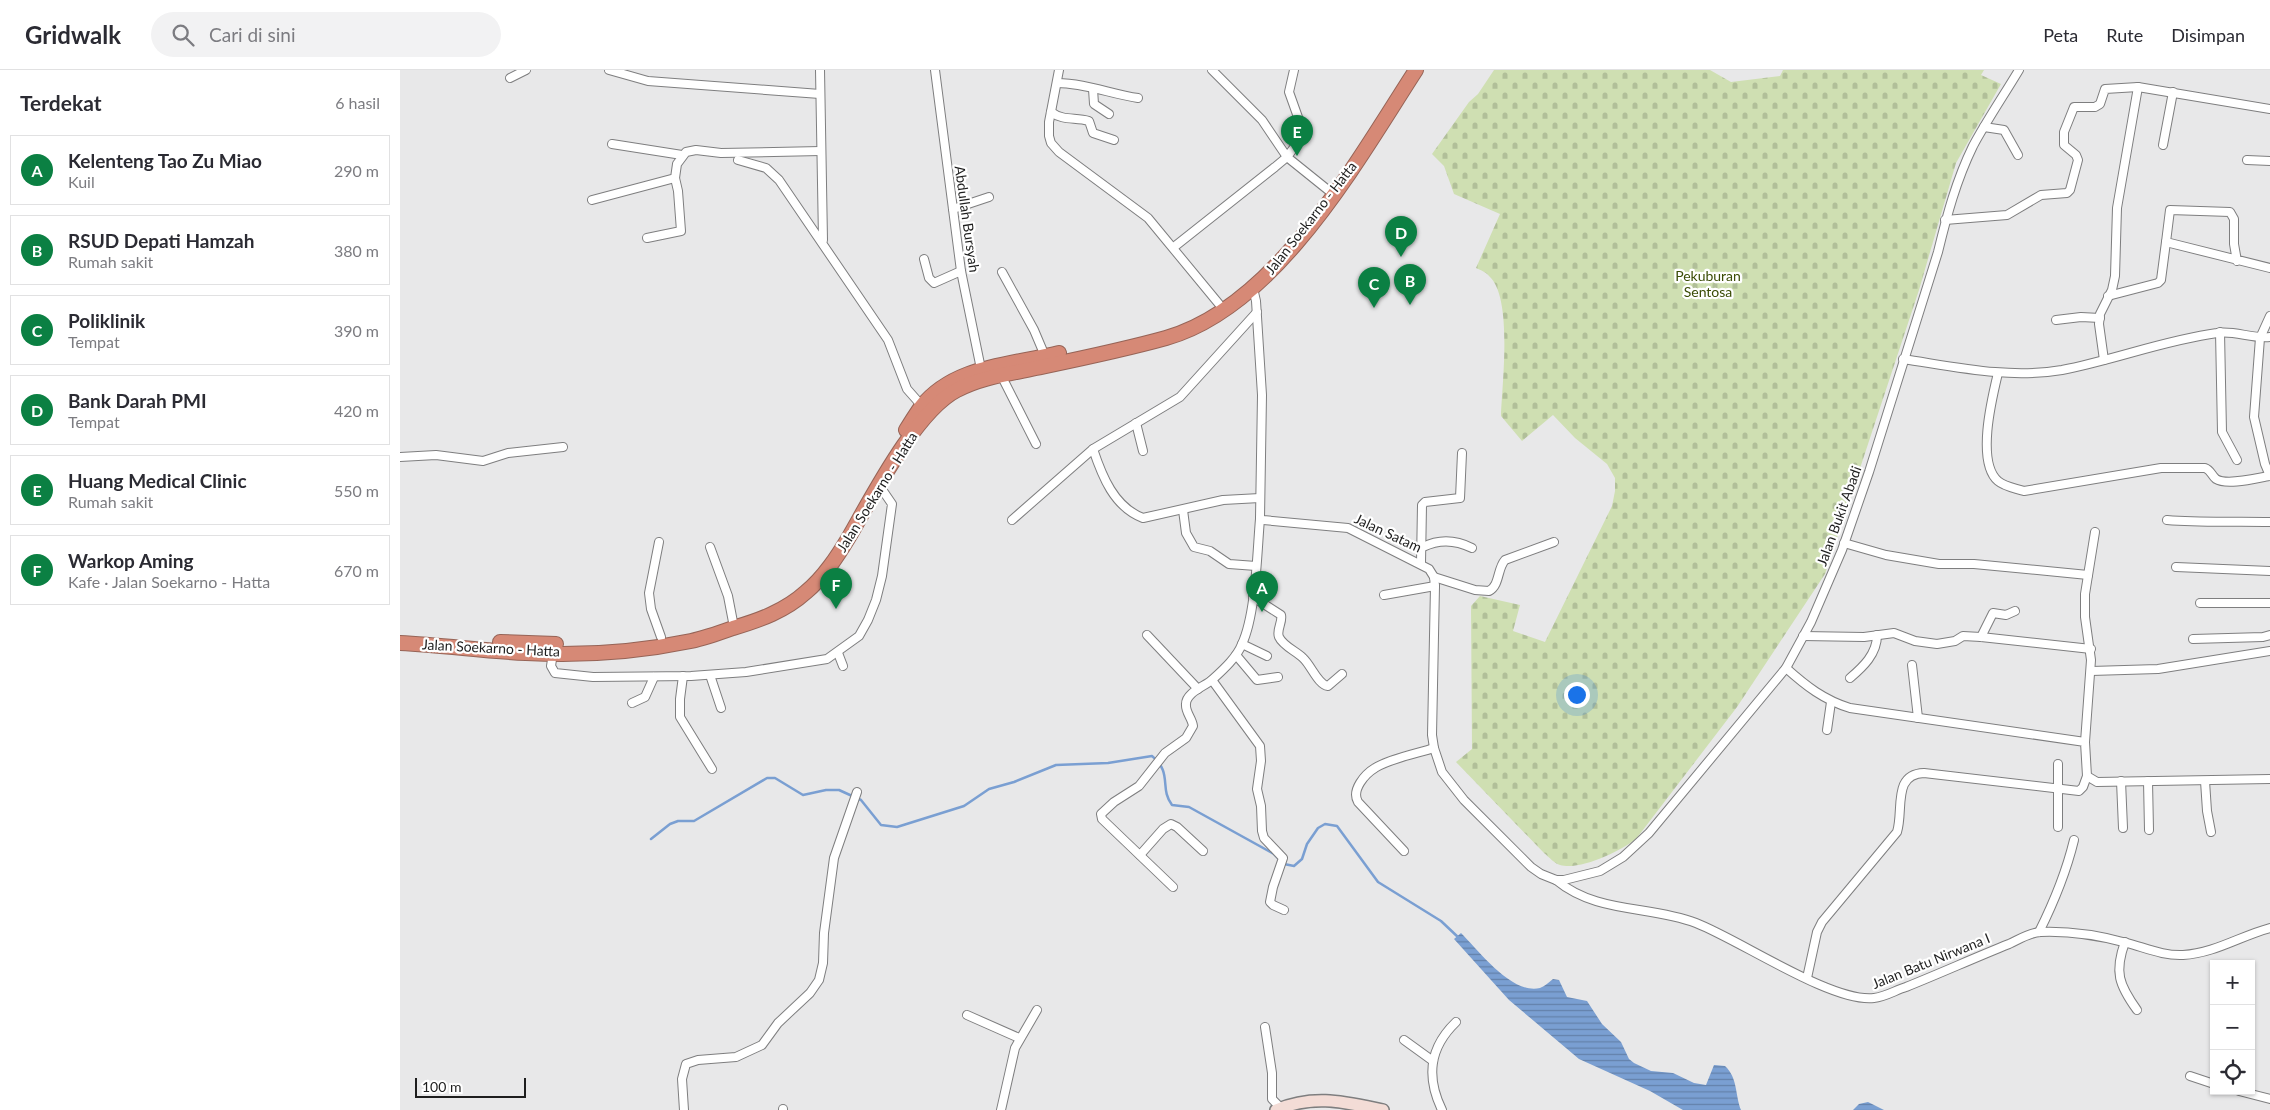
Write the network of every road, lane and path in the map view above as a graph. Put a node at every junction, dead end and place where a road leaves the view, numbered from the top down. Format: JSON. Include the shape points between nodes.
{"nodes":[{"id":1,"x":526,"y":70,"type":"edge"},
{"id":2,"x":609,"y":70,"type":"edge"},
{"id":3,"x":820,"y":70,"type":"edge"},
{"id":4,"x":935,"y":70,"type":"edge"},
{"id":5,"x":1059,"y":70,"type":"edge"},
{"id":6,"x":1212,"y":70,"type":"edge"},
{"id":7,"x":1294,"y":70,"type":"edge"},
{"id":8,"x":1407,"y":70,"type":"edge"},
{"id":9,"x":1416,"y":70,"type":"edge"},
{"id":10,"x":2019,"y":70,"type":"edge"},
{"id":11,"x":510,"y":78,"type":"dead end"},
{"id":12,"x":1057,"y":83,"type":"junction"},
{"id":13,"x":2138,"y":87,"type":"junction"},
{"id":14,"x":1093,"y":89,"type":"junction"},
{"id":15,"x":2173,"y":92,"type":"junction"},
{"id":16,"x":820,"y":94,"type":"junction"},
{"id":17,"x":1138,"y":98,"type":"dead end"},
{"id":18,"x":2270,"y":109,"type":"edge"},
{"id":19,"x":1051,"y":112,"type":"junction"},
{"id":20,"x":1109,"y":114,"type":"dead end"},
{"id":21,"x":1984,"y":127,"type":"junction"},
{"id":22,"x":1114,"y":140,"type":"dead end"},
{"id":23,"x":612,"y":144,"type":"dead end"},
{"id":24,"x":2163,"y":145,"type":"dead end"},
{"id":25,"x":822,"y":151,"type":"junction"},
{"id":26,"x":682,"y":155,"type":"junction"},
{"id":27,"x":2018,"y":155,"type":"dead end"},
{"id":28,"x":1287,"y":157,"type":"junction"},
{"id":29,"x":738,"y":160,"type":"dead end"},
{"id":30,"x":2247,"y":160,"type":"dead end"},
{"id":31,"x":2270,"y":161,"type":"edge"},
{"id":32,"x":675,"y":178,"type":"junction"},
{"id":33,"x":1330,"y":192,"type":"junction"},
{"id":34,"x":990,"y":197,"type":"dead end"},
{"id":35,"x":592,"y":200,"type":"dead end"},
{"id":36,"x":953,"y":209,"type":"junction"},
{"id":37,"x":1945,"y":220,"type":"junction"},
{"id":38,"x":648,"y":238,"type":"dead end"},
{"id":39,"x":823,"y":242,"type":"junction"},
{"id":40,"x":2166,"y":242,"type":"junction"},
{"id":41,"x":1174,"y":247,"type":"junction"},
{"id":42,"x":924,"y":259,"type":"dead end"},
{"id":43,"x":2238,"y":261,"type":"junction"},
{"id":44,"x":2270,"y":268,"type":"edge"},
{"id":45,"x":961,"y":270,"type":"junction"},
{"id":46,"x":1002,"y":272,"type":"dead end"},
{"id":47,"x":1253,"y":288,"type":"junction"},
{"id":48,"x":2108,"y":296,"type":"junction"},
{"id":49,"x":1219,"y":304,"type":"junction"},
{"id":50,"x":1257,"y":312,"type":"junction"},
{"id":51,"x":2270,"y":316,"type":"edge"},
{"id":52,"x":2100,"y":318,"type":"junction"},
{"id":53,"x":2056,"y":320,"type":"dead end"},
{"id":54,"x":2220,"y":332,"type":"junction"},
{"id":55,"x":2260,"y":338,"type":"junction"},
{"id":56,"x":2270,"y":338,"type":"edge"},
{"id":57,"x":1045,"y":356,"type":"junction"},
{"id":58,"x":1903,"y":359,"type":"junction"},
{"id":59,"x":2104,"y":360,"type":"junction"},
{"id":60,"x":981,"y":369,"type":"junction"},
{"id":61,"x":1998,"y":373,"type":"junction"},
{"id":62,"x":1001,"y":375,"type":"junction"},
{"id":63,"x":922,"y":406,"type":"junction"},
{"id":64,"x":1136,"y":423,"type":"junction"},
{"id":65,"x":1036,"y":444,"type":"dead end"},
{"id":66,"x":562,"y":447,"type":"dead end"},
{"id":67,"x":1093,"y":449,"type":"junction"},
{"id":68,"x":1144,"y":451,"type":"dead end"},
{"id":69,"x":1462,"y":453,"type":"dead end"},
{"id":70,"x":400,"y":457,"type":"edge"},
{"id":71,"x":2237,"y":460,"type":"dead end"},
{"id":72,"x":2269,"y":476,"type":"edge"},
{"id":73,"x":879,"y":485,"type":"junction"},
{"id":74,"x":1260,"y":498,"type":"junction"},
{"id":75,"x":1183,"y":510,"type":"junction"},
{"id":76,"x":1260,"y":519,"type":"junction"},
{"id":77,"x":1012,"y":520,"type":"dead end"},
{"id":78,"x":2167,"y":520,"type":"dead end"},
{"id":79,"x":2270,"y":522,"type":"edge"},
{"id":80,"x":2095,"y":532,"type":"dead end"},
{"id":81,"x":659,"y":542,"type":"dead end"},
{"id":82,"x":1554,"y":542,"type":"dead end"},
{"id":83,"x":1844,"y":543,"type":"junction"},
{"id":84,"x":710,"y":547,"type":"dead end"},
{"id":85,"x":1423,"y":547,"type":"junction"},
{"id":86,"x":1472,"y":548,"type":"dead end"},
{"id":87,"x":1421,"y":563,"type":"junction"},
{"id":88,"x":1256,"y":566,"type":"junction"},
{"id":89,"x":2176,"y":567,"type":"dead end"},
{"id":90,"x":2270,"y":571,"type":"edge"},
{"id":91,"x":2088,"y":575,"type":"junction"},
{"id":92,"x":1434,"y":577,"type":"junction"},
{"id":93,"x":1435,"y":586,"type":"junction"},
{"id":94,"x":1384,"y":595,"type":"dead end"},
{"id":95,"x":1253,"y":597,"type":"junction"},
{"id":96,"x":2200,"y":603,"type":"dead end"},
{"id":97,"x":2270,"y":603,"type":"edge"},
{"id":98,"x":2015,"y":611,"type":"dead end"},
{"id":99,"x":733,"y":622,"type":"junction"},
{"id":100,"x":400,"y":633,"type":"edge"},
{"id":101,"x":1147,"y":635,"type":"dead end"},
{"id":102,"x":1877,"y":635,"type":"junction"},
{"id":103,"x":2270,"y":635,"type":"edge"},
{"id":104,"x":1803,"y":636,"type":"junction"},
{"id":105,"x":661,"y":637,"type":"junction"},
{"id":106,"x":1981,"y":637,"type":"junction"},
{"id":107,"x":2193,"y":639,"type":"dead end"},
{"id":108,"x":400,"y":643,"type":"edge"},
{"id":109,"x":1242,"y":644,"type":"junction"},
{"id":110,"x":2091,"y":650,"type":"junction"},
{"id":111,"x":2270,"y":651,"type":"edge"},
{"id":112,"x":553,"y":653,"type":"junction"},
{"id":113,"x":838,"y":653,"type":"junction"},
{"id":114,"x":1236,"y":655,"type":"junction"},
{"id":115,"x":1267,"y":656,"type":"dead end"},
{"id":116,"x":1912,"y":665,"type":"dead end"},
{"id":117,"x":842,"y":666,"type":"dead end"},
{"id":118,"x":1786,"y":668,"type":"junction"},
{"id":119,"x":2091,"y":670,"type":"junction"},
{"id":120,"x":1342,"y":674,"type":"dead end"},
{"id":121,"x":710,"y":675,"type":"junction"},
{"id":122,"x":684,"y":676,"type":"junction"},
{"id":123,"x":654,"y":677,"type":"junction"},
{"id":124,"x":1278,"y":677,"type":"dead end"},
{"id":125,"x":1850,"y":678,"type":"dead end"},
{"id":126,"x":1212,"y":680,"type":"junction"},
{"id":127,"x":1198,"y":689,"type":"junction"},
{"id":128,"x":1831,"y":702,"type":"junction"},
{"id":129,"x":632,"y":703,"type":"dead end"},
{"id":130,"x":721,"y":708,"type":"dead end"},
{"id":131,"x":1918,"y":718,"type":"junction"},
{"id":132,"x":1827,"y":730,"type":"dead end"},
{"id":133,"x":2085,"y":742,"type":"junction"},
{"id":134,"x":1434,"y":748,"type":"junction"},
{"id":135,"x":2058,"y":764,"type":"dead end"},
{"id":136,"x":712,"y":769,"type":"dead end"},
{"id":137,"x":2087,"y":776,"type":"junction"},
{"id":138,"x":2270,"y":779,"type":"edge"},
{"id":139,"x":2121,"y":781,"type":"junction"},
{"id":140,"x":2148,"y":781,"type":"junction"},
{"id":141,"x":2205,"y":781,"type":"junction"},
{"id":142,"x":2058,"y":789,"type":"junction"},
{"id":143,"x":857,"y":792,"type":"dead end"},
{"id":144,"x":2058,"y":827,"type":"dead end"},
{"id":145,"x":2123,"y":828,"type":"dead end"},
{"id":146,"x":2149,"y":830,"type":"dead end"},
{"id":147,"x":2211,"y":832,"type":"dead end"},
{"id":148,"x":2074,"y":840,"type":"dead end"},
{"id":149,"x":1204,"y":851,"type":"dead end"},
{"id":150,"x":1404,"y":852,"type":"dead end"},
{"id":151,"x":1140,"y":855,"type":"junction"},
{"id":152,"x":1556,"y":880,"type":"junction"},
{"id":153,"x":1173,"y":887,"type":"dead end"},
{"id":154,"x":1284,"y":910,"type":"dead end"},
{"id":155,"x":2270,"y":928,"type":"edge"},
{"id":156,"x":2039,"y":932,"type":"junction"},
{"id":157,"x":2125,"y":942,"type":"junction"},
{"id":158,"x":1807,"y":978,"type":"junction"},
{"id":159,"x":1037,"y":1010,"type":"dead end"},
{"id":160,"x":2137,"y":1010,"type":"dead end"},
{"id":161,"x":967,"y":1015,"type":"dead end"},
{"id":162,"x":1456,"y":1022,"type":"dead end"},
{"id":163,"x":1265,"y":1027,"type":"dead end"},
{"id":164,"x":1019,"y":1038,"type":"junction"},
{"id":165,"x":1404,"y":1040,"type":"dead end"},
{"id":166,"x":1434,"y":1061,"type":"junction"},
{"id":167,"x":2190,"y":1076,"type":"dead end"},
{"id":168,"x":2210,"y":1083,"type":"edge"},
{"id":169,"x":2254,"y":1095,"type":"edge"},
{"id":170,"x":2270,"y":1099,"type":"edge"},
{"id":171,"x":1278,"y":1109,"type":"edge"},
{"id":172,"x":684,"y":1110,"type":"edge"},
{"id":173,"x":1001,"y":1110,"type":"edge"},
{"id":174,"x":1383,"y":1110,"type":"edge"},
{"id":175,"x":1442,"y":1110,"type":"edge"}],
"edges":[{"from":1,"to":11,"type":"street"},
{"from":2,"to":16,"type":"street","via":[[648,81]]},
{"from":3,"to":16,"type":"street"},
{"from":4,"to":36,"type":"street","name":"Abdullah Bursyah"},
{"from":5,"to":12,"type":"street"},
{"from":6,"to":28,"type":"street","via":[[1262,120]]},
{"from":7,"to":28,"type":"street","via":[[1289,92],[1304,134]]},
{"from":8,"to":33,"type":"highway","name":"Jalan Soekarno - Hatta"},
{"from":9,"to":33,"type":"highway","name":"Jalan Soekarno - Hatta"},
{"from":10,"to":21,"type":"street","name":"Jalan Bukit Abadi"},
{"from":12,"to":14,"type":"street","via":[[1074,83]]},
{"from":12,"to":19,"type":"street"},
{"from":13,"to":15,"type":"street"},
{"from":13,"to":37,"type":"street","via":[[2105,89],[2100,104],[2095,107],[2074,107],[2064,132],[2064,145],[2078,160],[2067,193],[2042,195],[2007,214]]},
{"from":13,"to":48,"type":"street","via":[[2117,208],[2115,276]]},
{"from":14,"to":17,"type":"street"},
{"from":14,"to":20,"type":"street","via":[[1095,105]]},
{"from":15,"to":18,"type":"street"},
{"from":15,"to":24,"type":"street"},
{"from":16,"to":25,"type":"street"},
{"from":19,"to":22,"type":"street","via":[[1062,118],[1088,121],[1093,133]]},
{"from":19,"to":41,"type":"street","via":[[1049,136],[1059,152],[1148,218]]},
{"from":21,"to":27,"type":"street","via":[[2004,130]]},
{"from":21,"to":37,"type":"street","name":"Jalan Bukit Abadi","via":[[1965,165]]},
{"from":23,"to":26,"type":"street"},
{"from":25,"to":26,"type":"street","via":[[721,153],[696,150]]},
{"from":25,"to":39,"type":"street"},
{"from":26,"to":32,"type":"street"},
{"from":28,"to":33,"type":"street"},
{"from":28,"to":41,"type":"street"},
{"from":29,"to":39,"type":"street","via":[[759,165],[773,174]]},
{"from":30,"to":31,"type":"street"},
{"from":32,"to":35,"type":"street"},
{"from":32,"to":38,"type":"street","via":[[681,231]]},
{"from":33,"to":47,"type":"highway","name":"Jalan Soekarno - Hatta","via":[[1295,243]]},
{"from":33,"to":49,"type":"highway","name":"Jalan Soekarno - Hatta","via":[[1261,268]]},
{"from":34,"to":36,"type":"street"},
{"from":36,"to":45,"type":"street","name":"Abdullah Bursyah"},
{"from":37,"to":58,"type":"street","name":"Jalan Bukit Abadi","via":[[1938,252]]},
{"from":39,"to":63,"type":"street","via":[[888,340],[907,389]]},
{"from":40,"to":43,"type":"street"},
{"from":40,"to":43,"type":"street","via":[[2170,210],[2230,212],[2234,219]]},
{"from":40,"to":48,"type":"street","via":[[2158,283]]},
{"from":41,"to":49,"type":"street"},
{"from":42,"to":45,"type":"street","via":[[934,283]]},
{"from":43,"to":44,"type":"street"},
{"from":45,"to":60,"type":"street","name":"Abdullah Bursyah"},
{"from":46,"to":57,"type":"street"},
{"from":47,"to":50,"type":"street"},
{"from":47,"to":62,"type":"highway","name":"Jalan Soekarno - Hatta","via":[[1207,321],[1174,335]]},
{"from":48,"to":52,"type":"street"},
{"from":49,"to":57,"type":"highway","name":"Jalan Soekarno - Hatta","via":[[1173,326]]},
{"from":50,"to":64,"type":"street","via":[[1180,398]]},
{"from":50,"to":74,"type":"street","via":[[1262,395]]},
{"from":51,"to":55,"type":"street"},
{"from":52,"to":53,"type":"street"},
{"from":52,"to":59,"type":"street"},
{"from":54,"to":55,"type":"street"},
{"from":54,"to":59,"type":"street"},
{"from":54,"to":71,"type":"street","via":[[2222,432]]},
{"from":55,"to":56,"type":"street"},
{"from":55,"to":72,"type":"street","via":[[2254,417]]},
{"from":57,"to":60,"type":"highway","name":"Jalan Soekarno - Hatta"},
{"from":58,"to":61,"type":"street"},
{"from":58,"to":83,"type":"street","name":"Jalan Bukit Abadi"},
{"from":59,"to":61,"type":"street","via":[[2060,370]]},
{"from":60,"to":63,"type":"highway","name":"Jalan Soekarno - Hatta","via":[[957,378]]},
{"from":61,"to":72,"type":"street","via":[[1987,458],[1998,481],[2009,486],[2024,491],[2160,468],[2205,468],[2222,480]]},
{"from":62,"to":65,"type":"street"},
{"from":62,"to":73,"type":"highway","name":"Jalan Soekarno - Hatta","via":[[956,390],[940,402],[913,433]]},
{"from":63,"to":99,"type":"highway","name":"Jalan Soekarno - Hatta","via":[[822,567],[777,603]]},
{"from":64,"to":67,"type":"street"},
{"from":64,"to":68,"type":"street"},
{"from":66,"to":70,"type":"street","via":[[508,453],[483,461],[436,455]]},
{"from":67,"to":75,"type":"street","via":[[1113,494],[1125,508],[1144,518]]},
{"from":67,"to":77,"type":"street"},
{"from":69,"to":85,"type":"street","via":[[1461,497],[1422,505]]},
{"from":73,"to":112,"type":"highway","name":"Jalan Soekarno - Hatta","via":[[836,558],[818,581],[778,612],[693,641],[614,652]]},
{"from":73,"to":113,"type":"street","via":[[892,504],[876,600],[863,632]]},
{"from":74,"to":75,"type":"street","via":[[1223,500]]},
{"from":74,"to":76,"type":"street"},
{"from":75,"to":88,"type":"street","via":[[1186,533],[1194,547],[1210,550],[1229,564]]},
{"from":76,"to":87,"type":"street","name":"Jalan Satam","via":[[1348,528]]},
{"from":76,"to":88,"type":"street"},
{"from":78,"to":79,"type":"street","via":[[2216,524]]},
{"from":80,"to":91,"type":"street"},
{"from":81,"to":105,"type":"street","via":[[650,584],[650,601]]},
{"from":82,"to":92,"type":"street","via":[[1505,560],[1494,587],[1488,591]]},
{"from":83,"to":91,"type":"street","via":[[1886,555],[1939,564],[1974,564]]},
{"from":83,"to":104,"type":"street","name":"Jalan Bukit Abadi"},
{"from":84,"to":99,"type":"street","via":[[728,596]]},
{"from":85,"to":86,"type":"street","via":[[1448,541]]},
{"from":85,"to":87,"type":"street"},
{"from":87,"to":92,"type":"street","name":"Jalan Satam"},
{"from":88,"to":95,"type":"street"},
{"from":89,"to":90,"type":"street"},
{"from":91,"to":110,"type":"street","via":[[2085,612]]},
{"from":92,"to":93,"type":"street"},
{"from":93,"to":94,"type":"street"},
{"from":93,"to":134,"type":"street"},
{"from":95,"to":109,"type":"street"},
{"from":95,"to":120,"type":"street","via":[[1280,615],[1280,638],[1303,658],[1323,684],[1328,686]]},
{"from":96,"to":97,"type":"street"},
{"from":98,"to":106,"type":"street","via":[[2006,615],[1993,613]]},
{"from":99,"to":105,"type":"highway","name":"Jalan Soekarno - Hatta"},
{"from":100,"to":105,"type":"highway","name":"Jalan Soekarno - Hatta","via":[[555,644]]},
{"from":101,"to":127,"type":"street"},
{"from":102,"to":104,"type":"street"},
{"from":102,"to":106,"type":"street","via":[[1894,633],[1915,641],[1937,644],[1963,636]]},
{"from":102,"to":125,"type":"street","via":[[1866,663]]},
{"from":103,"to":107,"type":"street"},
{"from":104,"to":118,"type":"street","name":"Jalan Bukit Abadi"},
{"from":106,"to":110,"type":"street"},
{"from":108,"to":112,"type":"highway","name":"Jalan Soekarno - Hatta"},
{"from":109,"to":114,"type":"street"},
{"from":109,"to":115,"type":"street"},
{"from":110,"to":119,"type":"street"},
{"from":111,"to":119,"type":"street","via":[[2158,670]]},
{"from":112,"to":123,"type":"street","via":[[551,668],[557,674]]},
{"from":113,"to":117,"type":"street"},
{"from":113,"to":121,"type":"street","via":[[827,660],[811,663]]},
{"from":114,"to":124,"type":"street","via":[[1257,680]]},
{"from":114,"to":126,"type":"street"},
{"from":116,"to":131,"type":"street"},
{"from":118,"to":128,"type":"street","via":[[1807,688]]},
{"from":118,"to":152,"type":"street","name":"Jalan Bukit Abadi","via":[[1631,851],[1600,871]]},
{"from":119,"to":133,"type":"street"},
{"from":121,"to":122,"type":"street"},
{"from":121,"to":130,"type":"street"},
{"from":122,"to":123,"type":"street"},
{"from":122,"to":136,"type":"street","via":[[680,717]]},
{"from":123,"to":129,"type":"street","via":[[645,697]]},
{"from":126,"to":127,"type":"street"},
{"from":126,"to":154,"type":"street","via":[[1260,746],[1257,788],[1262,830],[1264,838],[1283,860],[1270,902]]},
{"from":127,"to":151,"type":"street","via":[[1186,702],[1192,722],[1191,731],[1178,746],[1165,754],[1139,786],[1101,815]]},
{"from":128,"to":131,"type":"street"},
{"from":128,"to":132,"type":"street"},
{"from":131,"to":133,"type":"street"},
{"from":133,"to":137,"type":"street"},
{"from":134,"to":150,"type":"street","via":[[1376,767],[1356,792],[1358,802]]},
{"from":134,"to":152,"type":"street","via":[[1442,772],[1464,800],[1531,867]]},
{"from":135,"to":142,"type":"street"},
{"from":137,"to":139,"type":"street","via":[[2097,782]]},
{"from":137,"to":142,"type":"street","via":[[2079,791]]},
{"from":138,"to":141,"type":"street"},
{"from":139,"to":140,"type":"street"},
{"from":139,"to":145,"type":"street"},
{"from":140,"to":141,"type":"street"},
{"from":140,"to":146,"type":"street"},
{"from":141,"to":147,"type":"street"},
{"from":142,"to":144,"type":"street"},
{"from":142,"to":158,"type":"street","via":[[1924,773],[1914,773],[1906,778],[1897,832],[1822,922]]},
{"from":143,"to":172,"type":"street","via":[[834,858],[819,980],[762,1045],[736,1057],[686,1064],[682,1079]]},
{"from":148,"to":156,"type":"street","via":[[2058,894]]},
{"from":149,"to":151,"type":"street","via":[[1171,824],[1162,829]]},
{"from":151,"to":153,"type":"street"},
{"from":152,"to":158,"type":"street","name":"Jalan Batu Nirwana I","via":[[1576,895],[1596,902],[1696,923]]},
{"from":155,"to":157,"type":"street","name":"Jalan Batu Nirwana I","via":[[2210,951],[2182,955],[2166,954]]},
{"from":156,"to":157,"type":"street","name":"Jalan Batu Nirwana I"},
{"from":156,"to":158,"type":"street","name":"Jalan Batu Nirwana I","via":[[1876,998],[1844,995]]},
{"from":157,"to":160,"type":"street","via":[[2118,960],[2120,980]]},
{"from":159,"to":164,"type":"street"},
{"from":161,"to":164,"type":"street"},
{"from":162,"to":166,"type":"street","via":[[1440,1038]]},
{"from":163,"to":171,"type":"street","via":[[1272,1073],[1272,1099]]},
{"from":164,"to":173,"type":"street"},
{"from":165,"to":166,"type":"street"},
{"from":166,"to":175,"type":"street","via":[[1432,1083]]},
{"from":167,"to":168,"type":"street"},
{"from":169,"to":170,"type":"street"},
{"from":171,"to":174,"type":"street","via":[[1318,1099]]}]}
